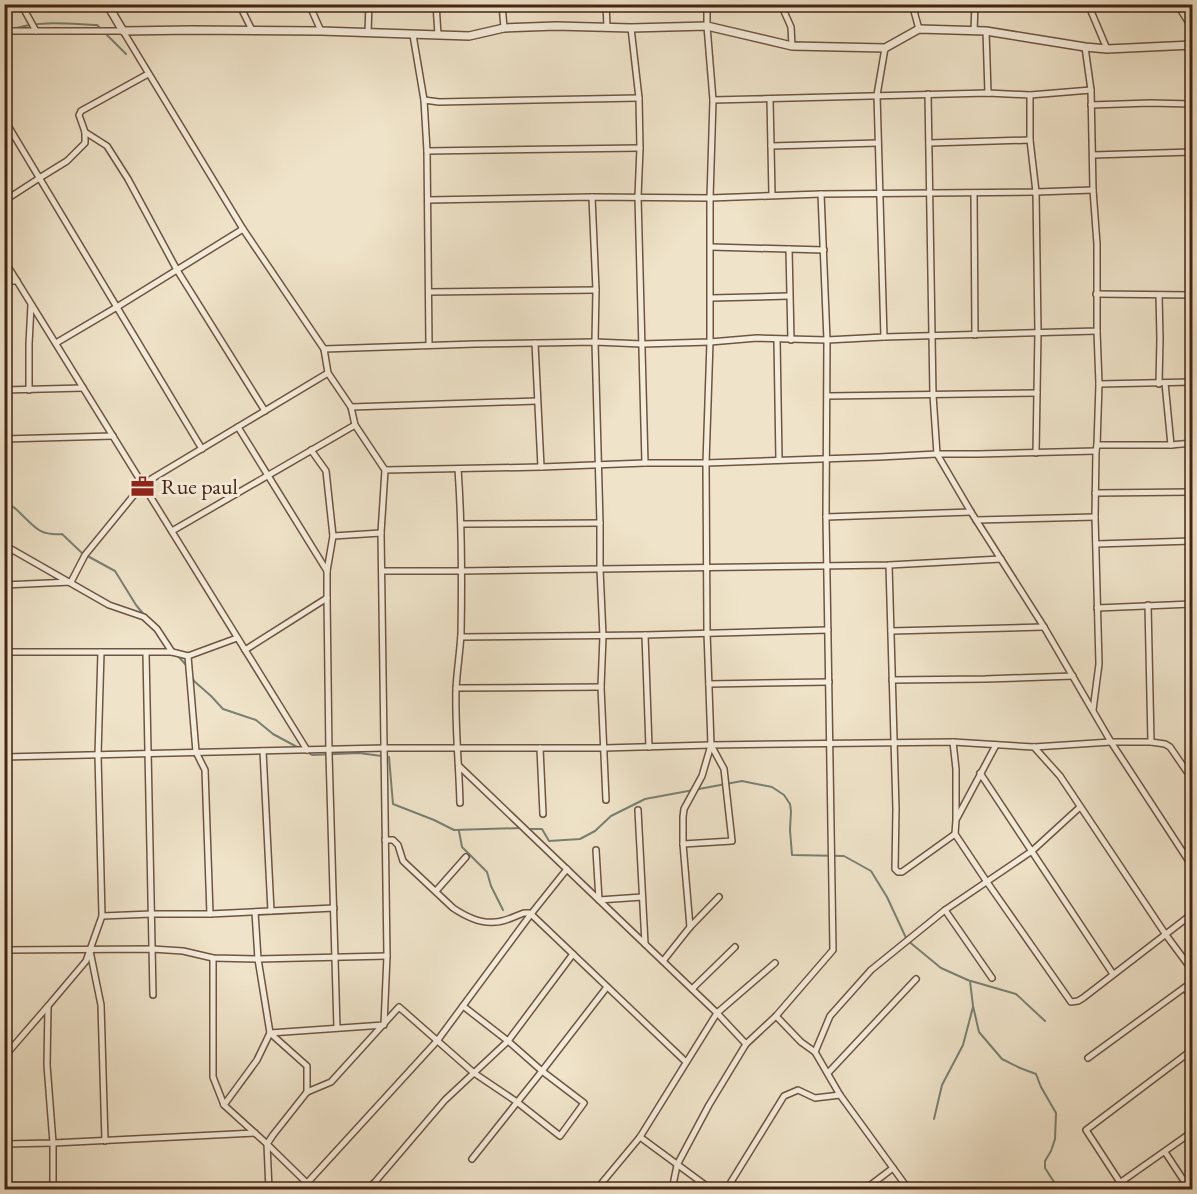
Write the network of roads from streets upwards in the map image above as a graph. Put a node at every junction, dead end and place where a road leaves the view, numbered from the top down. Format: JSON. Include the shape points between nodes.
{"nodes":[{"id":1,"x":21,"y":4,"type":"edge"},
{"id":2,"x":107,"y":4,"type":"edge"},
{"id":3,"x":239,"y":4,"type":"edge"},
{"id":4,"x":309,"y":4,"type":"edge"},
{"id":5,"x":369,"y":4,"type":"edge"},
{"id":6,"x":436,"y":4,"type":"edge"},
{"id":7,"x":502,"y":4,"type":"edge"},
{"id":8,"x":606,"y":4,"type":"edge"},
{"id":9,"x":707,"y":4,"type":"edge"},
{"id":10,"x":783,"y":4,"type":"edge"},
{"id":11,"x":975,"y":4,"type":"edge"},
{"id":12,"x":1177,"y":4,"type":"edge"},
{"id":13,"x":913,"y":5,"type":"edge"},
{"id":14,"x":1091,"y":5,"type":"edge"},
{"id":15,"x":707,"y":26,"type":"junction"},
{"id":16,"x":607,"y":27,"type":"junction"},
{"id":17,"x":504,"y":28,"type":"junction"},
{"id":18,"x":631,"y":28,"type":"junction"},
{"id":19,"x":1192,"y":28,"type":"edge"},
{"id":20,"x":919,"y":29,"type":"junction"},
{"id":21,"x":252,"y":30,"type":"junction"},
{"id":22,"x":36,"y":31,"type":"junction"},
{"id":23,"x":123,"y":31,"type":"junction"},
{"id":24,"x":321,"y":31,"type":"junction"},
{"id":25,"x":974,"y":31,"type":"junction"},
{"id":26,"x":986,"y":31,"type":"junction"},
{"id":27,"x":4,"y":32,"type":"edge"},
{"id":28,"x":368,"y":32,"type":"junction"},
{"id":29,"x":413,"y":35,"type":"junction"},
{"id":30,"x":438,"y":35,"type":"junction"},
{"id":31,"x":1192,"y":45,"type":"edge"},
{"id":32,"x":792,"y":46,"type":"junction"},
{"id":33,"x":1085,"y":47,"type":"junction"},
{"id":34,"x":885,"y":48,"type":"junction"},
{"id":35,"x":1107,"y":49,"type":"junction"},
{"id":36,"x":148,"y":74,"type":"junction"},
{"id":37,"x":1091,"y":90,"type":"junction"},
{"id":38,"x":988,"y":93,"type":"junction"},
{"id":39,"x":928,"y":94,"type":"junction"},
{"id":40,"x":877,"y":95,"type":"junction"},
{"id":41,"x":1030,"y":95,"type":"junction"},
{"id":42,"x":639,"y":98,"type":"junction"},
{"id":43,"x":770,"y":99,"type":"junction"},
{"id":44,"x":424,"y":100,"type":"junction"},
{"id":45,"x":713,"y":100,"type":"junction"},
{"id":46,"x":1192,"y":104,"type":"edge"},
{"id":47,"x":1091,"y":105,"type":"junction"},
{"id":48,"x":4,"y":118,"type":"edge"},
{"id":49,"x":86,"y":132,"type":"junction"},
{"id":50,"x":1030,"y":140,"type":"junction"},
{"id":51,"x":878,"y":142,"type":"junction"},
{"id":52,"x":929,"y":143,"type":"junction"},
{"id":53,"x":771,"y":146,"type":"junction"},
{"id":54,"x":640,"y":148,"type":"junction"},
{"id":55,"x":427,"y":151,"type":"junction"},
{"id":56,"x":1192,"y":152,"type":"edge"},
{"id":57,"x":1093,"y":155,"type":"junction"},
{"id":58,"x":40,"y":177,"type":"junction"},
{"id":59,"x":1093,"y":190,"type":"junction"},
{"id":60,"x":1036,"y":192,"type":"junction"},
{"id":61,"x":930,"y":193,"type":"junction"},
{"id":62,"x":974,"y":193,"type":"junction"},
{"id":63,"x":821,"y":194,"type":"junction"},
{"id":64,"x":880,"y":194,"type":"junction"},
{"id":65,"x":772,"y":195,"type":"junction"},
{"id":66,"x":592,"y":197,"type":"junction"},
{"id":67,"x":638,"y":197,"type":"junction"},
{"id":68,"x":710,"y":198,"type":"junction"},
{"id":69,"x":428,"y":200,"type":"junction"},
{"id":70,"x":4,"y":201,"type":"edge"},
{"id":71,"x":243,"y":229,"type":"junction"},
{"id":72,"x":711,"y":247,"type":"junction"},
{"id":73,"x":789,"y":249,"type":"junction"},
{"id":74,"x":824,"y":250,"type":"junction"},
{"id":75,"x":4,"y":260,"type":"edge"},
{"id":76,"x":177,"y":270,"type":"junction"},
{"id":77,"x":4,"y":281,"type":"edge"},
{"id":78,"x":17,"y":281,"type":"junction"},
{"id":79,"x":596,"y":290,"type":"junction"},
{"id":80,"x":429,"y":292,"type":"junction"},
{"id":81,"x":1096,"y":294,"type":"junction"},
{"id":82,"x":1192,"y":295,"type":"edge"},
{"id":83,"x":1159,"y":296,"type":"junction"},
{"id":84,"x":789,"y":297,"type":"junction"},
{"id":85,"x":711,"y":298,"type":"junction"},
{"id":86,"x":31,"y":304,"type":"junction"},
{"id":87,"x":117,"y":307,"type":"junction"},
{"id":88,"x":1097,"y":331,"type":"junction"},
{"id":89,"x":1038,"y":332,"type":"junction"},
{"id":90,"x":975,"y":334,"type":"junction"},
{"id":91,"x":932,"y":336,"type":"junction"},
{"id":92,"x":884,"y":337,"type":"junction"},
{"id":93,"x":777,"y":340,"type":"junction"},
{"id":94,"x":791,"y":340,"type":"junction"},
{"id":95,"x":827,"y":340,"type":"junction"},
{"id":96,"x":595,"y":342,"type":"junction"},
{"id":97,"x":710,"y":342,"type":"junction"},
{"id":98,"x":56,"y":343,"type":"junction"},
{"id":99,"x":535,"y":344,"type":"junction"},
{"id":100,"x":642,"y":344,"type":"junction"},
{"id":101,"x":429,"y":345,"type":"junction"},
{"id":102,"x":324,"y":349,"type":"junction"},
{"id":103,"x":328,"y":373,"type":"junction"},
{"id":104,"x":1192,"y":382,"type":"edge"},
{"id":105,"x":1099,"y":384,"type":"junction"},
{"id":106,"x":1162,"y":384,"type":"junction"},
{"id":107,"x":83,"y":388,"type":"junction"},
{"id":108,"x":4,"y":390,"type":"edge"},
{"id":109,"x":29,"y":390,"type":"junction"},
{"id":110,"x":1037,"y":393,"type":"junction"},
{"id":111,"x":933,"y":395,"type":"junction"},
{"id":112,"x":828,"y":396,"type":"junction"},
{"id":113,"x":537,"y":400,"type":"junction"},
{"id":114,"x":351,"y":406,"type":"junction"},
{"id":115,"x":265,"y":411,"type":"junction"},
{"id":116,"x":355,"y":425,"type":"junction"},
{"id":117,"x":238,"y":427,"type":"junction"},
{"id":118,"x":113,"y":436,"type":"junction"},
{"id":119,"x":4,"y":439,"type":"edge"},
{"id":120,"x":1192,"y":443,"type":"edge"},
{"id":121,"x":1171,"y":445,"type":"junction"},
{"id":122,"x":1097,"y":448,"type":"junction"},
{"id":123,"x":202,"y":449,"type":"junction"},
{"id":124,"x":311,"y":450,"type":"junction"},
{"id":125,"x":937,"y":453,"type":"junction"},
{"id":126,"x":1036,"y":453,"type":"junction"},
{"id":127,"x":827,"y":459,"type":"junction"},
{"id":128,"x":779,"y":460,"type":"junction"},
{"id":129,"x":645,"y":463,"type":"junction"},
{"id":130,"x":706,"y":463,"type":"junction"},
{"id":131,"x":598,"y":465,"type":"junction"},
{"id":132,"x":540,"y":467,"type":"junction"},
{"id":133,"x":458,"y":469,"type":"junction"},
{"id":134,"x":385,"y":470,"type":"junction"},
{"id":135,"x":268,"y":476,"type":"junction"},
{"id":136,"x":143,"y":484,"type":"junction"},
{"id":137,"x":1192,"y":492,"type":"edge"},
{"id":138,"x":1095,"y":493,"type":"junction"},
{"id":139,"x":971,"y":512,"type":"junction"},
{"id":140,"x":826,"y":517,"type":"junction"},
{"id":141,"x":1095,"y":517,"type":"junction"},
{"id":142,"x":976,"y":520,"type":"junction"},
{"id":143,"x":600,"y":523,"type":"junction"},
{"id":144,"x":462,"y":524,"type":"junction"},
{"id":145,"x":172,"y":531,"type":"junction"},
{"id":146,"x":381,"y":533,"type":"junction"},
{"id":147,"x":333,"y":536,"type":"junction"},
{"id":148,"x":1192,"y":541,"type":"edge"},
{"id":149,"x":1096,"y":544,"type":"junction"},
{"id":150,"x":4,"y":545,"type":"edge"},
{"id":151,"x":1001,"y":559,"type":"junction"},
{"id":152,"x":889,"y":565,"type":"junction"},
{"id":153,"x":827,"y":566,"type":"junction"},
{"id":154,"x":707,"y":568,"type":"junction"},
{"id":155,"x":600,"y":569,"type":"junction"},
{"id":156,"x":327,"y":571,"type":"junction"},
{"id":157,"x":381,"y":571,"type":"junction"},
{"id":158,"x":461,"y":571,"type":"junction"},
{"id":159,"x":71,"y":582,"type":"junction"},
{"id":160,"x":4,"y":585,"type":"edge"},
{"id":161,"x":327,"y":598,"type":"junction"},
{"id":162,"x":1192,"y":604,"type":"edge"},
{"id":163,"x":1148,"y":605,"type":"junction"},
{"id":164,"x":1097,"y":608,"type":"junction"},
{"id":165,"x":1044,"y":627,"type":"junction"},
{"id":166,"x":828,"y":630,"type":"junction"},
{"id":167,"x":891,"y":631,"type":"junction"},
{"id":168,"x":707,"y":633,"type":"junction"},
{"id":169,"x":645,"y":635,"type":"junction"},
{"id":170,"x":603,"y":636,"type":"junction"},
{"id":171,"x":461,"y":637,"type":"junction"},
{"id":172,"x":237,"y":638,"type":"junction"},
{"id":173,"x":245,"y":650,"type":"junction"},
{"id":174,"x":4,"y":652,"type":"edge"},
{"id":175,"x":101,"y":652,"type":"junction"},
{"id":176,"x":172,"y":652,"type":"junction"},
{"id":177,"x":146,"y":653,"type":"junction"},
{"id":178,"x":188,"y":656,"type":"junction"},
{"id":179,"x":1073,"y":676,"type":"junction"},
{"id":180,"x":892,"y":680,"type":"junction"},
{"id":181,"x":829,"y":682,"type":"junction"},
{"id":182,"x":709,"y":684,"type":"junction"},
{"id":183,"x":456,"y":687,"type":"junction"},
{"id":184,"x":601,"y":687,"type":"junction"},
{"id":185,"x":1093,"y":710,"type":"junction"},
{"id":186,"x":953,"y":742,"type":"junction"},
{"id":187,"x":1111,"y":742,"type":"junction"},
{"id":188,"x":1151,"y":742,"type":"junction"},
{"id":189,"x":894,"y":744,"type":"junction"},
{"id":190,"x":711,"y":745,"type":"junction"},
{"id":191,"x":830,"y":745,"type":"junction"},
{"id":192,"x":996,"y":745,"type":"junction"},
{"id":193,"x":457,"y":747,"type":"junction"},
{"id":194,"x":649,"y":747,"type":"junction"},
{"id":195,"x":1034,"y":747,"type":"junction"},
{"id":196,"x":384,"y":748,"type":"junction"},
{"id":197,"x":540,"y":748,"type":"junction"},
{"id":198,"x":603,"y":748,"type":"junction"},
{"id":199,"x":329,"y":749,"type":"junction"},
{"id":200,"x":307,"y":750,"type":"junction"},
{"id":201,"x":262,"y":751,"type":"junction"},
{"id":202,"x":196,"y":752,"type":"junction"},
{"id":203,"x":148,"y":754,"type":"junction"},
{"id":204,"x":98,"y":755,"type":"junction"},
{"id":205,"x":4,"y":757,"type":"edge"},
{"id":206,"x":459,"y":766,"type":"junction"},
{"id":207,"x":980,"y":773,"type":"junction"},
{"id":208,"x":1192,"y":779,"type":"edge"},
{"id":209,"x":606,"y":800,"type":"dead end"},
{"id":210,"x":460,"y":803,"type":"dead end"},
{"id":211,"x":1080,"y":807,"type":"junction"},
{"id":212,"x":638,"y":810,"type":"dead end"},
{"id":213,"x":543,"y":814,"type":"dead end"},
{"id":214,"x":956,"y":820,"type":"junction"},
{"id":215,"x":955,"y":834,"type":"junction"},
{"id":216,"x":385,"y":840,"type":"junction"},
{"id":217,"x":683,"y":844,"type":"junction"},
{"id":218,"x":596,"y":850,"type":"dead end"},
{"id":219,"x":1032,"y":851,"type":"junction"},
{"id":220,"x":466,"y":857,"type":"dead end"},
{"id":221,"x":1192,"y":866,"type":"edge"},
{"id":222,"x":567,"y":869,"type":"junction"},
{"id":223,"x":987,"y":882,"type":"junction"},
{"id":224,"x":436,"y":891,"type":"junction"},
{"id":225,"x":642,"y":897,"type":"junction"},
{"id":226,"x":719,"y":897,"type":"dead end"},
{"id":227,"x":599,"y":900,"type":"junction"},
{"id":228,"x":334,"y":908,"type":"junction"},
{"id":229,"x":945,"y":910,"type":"junction"},
{"id":230,"x":271,"y":911,"type":"junction"},
{"id":231,"x":255,"y":912,"type":"junction"},
{"id":232,"x":152,"y":914,"type":"junction"},
{"id":233,"x":210,"y":914,"type":"junction"},
{"id":234,"x":531,"y":914,"type":"junction"},
{"id":235,"x":1192,"y":914,"type":"edge"},
{"id":236,"x":102,"y":916,"type":"junction"},
{"id":237,"x":690,"y":927,"type":"junction"},
{"id":238,"x":1166,"y":935,"type":"junction"},
{"id":239,"x":645,"y":944,"type":"junction"},
{"id":240,"x":735,"y":947,"type":"dead end"},
{"id":241,"x":152,"y":949,"type":"junction"},
{"id":242,"x":4,"y":950,"type":"edge"},
{"id":243,"x":90,"y":950,"type":"junction"},
{"id":244,"x":573,"y":954,"type":"junction"},
{"id":245,"x":387,"y":956,"type":"junction"},
{"id":246,"x":335,"y":957,"type":"junction"},
{"id":247,"x":213,"y":958,"type":"junction"},
{"id":248,"x":258,"y":959,"type":"junction"},
{"id":249,"x":663,"y":961,"type":"junction"},
{"id":250,"x":775,"y":963,"type":"dead end"},
{"id":251,"x":1192,"y":970,"type":"edge"},
{"id":252,"x":1113,"y":974,"type":"junction"},
{"id":253,"x":992,"y":978,"type":"dead end"},
{"id":254,"x":916,"y":979,"type":"dead end"},
{"id":255,"x":1192,"y":982,"type":"edge"},
{"id":256,"x":607,"y":987,"type":"junction"},
{"id":257,"x":1185,"y":988,"type":"junction"},
{"id":258,"x":692,"y":989,"type":"junction"},
{"id":259,"x":153,"y":995,"type":"dead end"},
{"id":260,"x":1192,"y":999,"type":"edge"},
{"id":261,"x":48,"y":1006,"type":"junction"},
{"id":262,"x":463,"y":1006,"type":"junction"},
{"id":263,"x":717,"y":1013,"type":"junction"},
{"id":264,"x":776,"y":1016,"type":"junction"},
{"id":265,"x":384,"y":1025,"type":"junction"},
{"id":266,"x":337,"y":1028,"type":"junction"},
{"id":267,"x":270,"y":1033,"type":"junction"},
{"id":268,"x":437,"y":1041,"type":"junction"},
{"id":269,"x":508,"y":1041,"type":"junction"},
{"id":270,"x":746,"y":1044,"type":"junction"},
{"id":271,"x":1192,"y":1050,"type":"edge"},
{"id":272,"x":814,"y":1052,"type":"junction"},
{"id":273,"x":1088,"y":1058,"type":"dead end"},
{"id":274,"x":4,"y":1059,"type":"edge"},
{"id":275,"x":686,"y":1062,"type":"junction"},
{"id":276,"x":542,"y":1071,"type":"junction"},
{"id":277,"x":474,"y":1072,"type":"junction"},
{"id":278,"x":828,"y":1073,"type":"junction"},
{"id":279,"x":307,"y":1092,"type":"junction"},
{"id":280,"x":840,"y":1095,"type":"junction"},
{"id":281,"x":517,"y":1102,"type":"junction"},
{"id":282,"x":224,"y":1105,"type":"junction"},
{"id":283,"x":1192,"y":1132,"type":"edge"},
{"id":284,"x":255,"y":1133,"type":"junction"},
{"id":285,"x":640,"y":1137,"type":"junction"},
{"id":286,"x":105,"y":1141,"type":"junction"},
{"id":287,"x":53,"y":1143,"type":"junction"},
{"id":288,"x":4,"y":1144,"type":"edge"},
{"id":289,"x":267,"y":1144,"type":"junction"},
{"id":290,"x":1165,"y":1152,"type":"junction"},
{"id":291,"x":472,"y":1159,"type":"dead end"},
{"id":292,"x":677,"y":1165,"type":"junction"},
{"id":293,"x":893,"y":1168,"type":"junction"},
{"id":294,"x":308,"y":1182,"type":"junction"},
{"id":295,"x":1121,"y":1182,"type":"junction"},
{"id":296,"x":53,"y":1190,"type":"edge"},
{"id":297,"x":269,"y":1190,"type":"edge"},
{"id":298,"x":314,"y":1190,"type":"edge"},
{"id":299,"x":366,"y":1190,"type":"edge"},
{"id":300,"x":596,"y":1190,"type":"edge"},
{"id":301,"x":672,"y":1190,"type":"edge"},
{"id":302,"x":712,"y":1190,"type":"edge"},
{"id":303,"x":726,"y":1190,"type":"edge"},
{"id":304,"x":864,"y":1190,"type":"edge"},
{"id":305,"x":909,"y":1190,"type":"edge"},
{"id":306,"x":1125,"y":1190,"type":"edge"},
{"id":307,"x":1190,"y":1190,"type":"edge"}],
"edges":[{"from":1,"to":22,"type":"street"},
{"from":2,"to":23,"type":"street"},
{"from":3,"to":21,"type":"street"},
{"from":4,"to":24,"type":"street"},
{"from":5,"to":28,"type":"street"},
{"from":6,"to":30,"type":"street"},
{"from":7,"to":17,"type":"street"},
{"from":8,"to":16,"type":"street"},
{"from":9,"to":15,"type":"street"},
{"from":10,"to":32,"type":"street","via":[[791,27]]},
{"from":11,"to":25,"type":"street"},
{"from":12,"to":19,"type":"street"},
{"from":13,"to":20,"type":"street"},
{"from":14,"to":35,"type":"street"},
{"from":15,"to":18,"type":"street"},
{"from":15,"to":32,"type":"street"},
{"from":15,"to":45,"type":"street"},
{"from":16,"to":17,"type":"street"},
{"from":16,"to":18,"type":"street"},
{"from":17,"to":30,"type":"street","via":[[469,36]]},
{"from":18,"to":42,"type":"street"},
{"from":20,"to":25,"type":"street"},
{"from":20,"to":34,"type":"street"},
{"from":21,"to":23,"type":"street"},
{"from":21,"to":24,"type":"street"},
{"from":22,"to":23,"type":"street"},
{"from":22,"to":27,"type":"street"},
{"from":23,"to":36,"type":"street"},
{"from":24,"to":28,"type":"street"},
{"from":25,"to":26,"type":"street"},
{"from":26,"to":33,"type":"street"},
{"from":26,"to":38,"type":"street"},
{"from":28,"to":29,"type":"street"},
{"from":29,"to":30,"type":"street"},
{"from":29,"to":44,"type":"street"},
{"from":31,"to":35,"type":"street"},
{"from":32,"to":34,"type":"street"},
{"from":33,"to":35,"type":"street"},
{"from":33,"to":37,"type":"street"},
{"from":34,"to":40,"type":"street"},
{"from":36,"to":49,"type":"street","via":[[81,111]]},
{"from":36,"to":71,"type":"street"},
{"from":37,"to":41,"type":"street"},
{"from":37,"to":47,"type":"street"},
{"from":38,"to":39,"type":"street"},
{"from":38,"to":41,"type":"street"},
{"from":39,"to":40,"type":"street"},
{"from":39,"to":52,"type":"street"},
{"from":40,"to":43,"type":"street"},
{"from":40,"to":51,"type":"street"},
{"from":41,"to":50,"type":"street"},
{"from":42,"to":44,"type":"street"},
{"from":42,"to":54,"type":"street"},
{"from":43,"to":45,"type":"street"},
{"from":43,"to":53,"type":"street"},
{"from":44,"to":55,"type":"street"},
{"from":45,"to":68,"type":"street"},
{"from":46,"to":47,"type":"street"},
{"from":47,"to":57,"type":"street"},
{"from":48,"to":58,"type":"street"},
{"from":49,"to":58,"type":"street","via":[[85,143],[68,161]]},
{"from":49,"to":76,"type":"street","via":[[107,146]]},
{"from":50,"to":52,"type":"street"},
{"from":50,"to":60,"type":"street"},
{"from":51,"to":53,"type":"street"},
{"from":51,"to":64,"type":"street"},
{"from":52,"to":61,"type":"street"},
{"from":53,"to":65,"type":"street"},
{"from":54,"to":55,"type":"street"},
{"from":54,"to":67,"type":"street"},
{"from":55,"to":69,"type":"street"},
{"from":56,"to":57,"type":"street"},
{"from":57,"to":59,"type":"street"},
{"from":58,"to":70,"type":"street"},
{"from":58,"to":87,"type":"street"},
{"from":59,"to":60,"type":"street"},
{"from":59,"to":81,"type":"street"},
{"from":60,"to":62,"type":"street"},
{"from":60,"to":89,"type":"street"},
{"from":61,"to":62,"type":"street"},
{"from":61,"to":64,"type":"street"},
{"from":61,"to":91,"type":"street"},
{"from":62,"to":90,"type":"street"},
{"from":63,"to":64,"type":"street"},
{"from":63,"to":65,"type":"street"},
{"from":63,"to":74,"type":"street"},
{"from":64,"to":92,"type":"street"},
{"from":65,"to":68,"type":"street"},
{"from":66,"to":67,"type":"street"},
{"from":66,"to":69,"type":"street"},
{"from":66,"to":79,"type":"street"},
{"from":67,"to":68,"type":"street"},
{"from":67,"to":100,"type":"street"},
{"from":68,"to":72,"type":"street"},
{"from":69,"to":80,"type":"street"},
{"from":71,"to":76,"type":"street"},
{"from":71,"to":102,"type":"street"},
{"from":72,"to":73,"type":"street"},
{"from":72,"to":85,"type":"street"},
{"from":73,"to":74,"type":"street"},
{"from":73,"to":84,"type":"street"},
{"from":74,"to":95,"type":"street"},
{"from":75,"to":78,"type":"street"},
{"from":76,"to":87,"type":"street"},
{"from":76,"to":115,"type":"street"},
{"from":77,"to":78,"type":"street"},
{"from":78,"to":86,"type":"street"},
{"from":79,"to":80,"type":"street"},
{"from":79,"to":96,"type":"street"},
{"from":80,"to":101,"type":"street"},
{"from":81,"to":83,"type":"street"},
{"from":81,"to":88,"type":"street"},
{"from":82,"to":83,"type":"street"},
{"from":83,"to":106,"type":"street"},
{"from":84,"to":85,"type":"street"},
{"from":84,"to":94,"type":"street"},
{"from":85,"to":97,"type":"street"},
{"from":86,"to":98,"type":"street"},
{"from":86,"to":109,"type":"street"},
{"from":87,"to":98,"type":"street"},
{"from":87,"to":123,"type":"street"},
{"from":88,"to":89,"type":"street"},
{"from":88,"to":105,"type":"street"},
{"from":89,"to":90,"type":"street"},
{"from":89,"to":110,"type":"street"},
{"from":90,"to":91,"type":"street"},
{"from":91,"to":92,"type":"street"},
{"from":91,"to":111,"type":"street"},
{"from":92,"to":95,"type":"street"},
{"from":93,"to":94,"type":"street"},
{"from":93,"to":97,"type":"street"},
{"from":93,"to":128,"type":"street"},
{"from":94,"to":95,"type":"street"},
{"from":95,"to":112,"type":"street"},
{"from":96,"to":99,"type":"street"},
{"from":96,"to":100,"type":"street"},
{"from":96,"to":131,"type":"street"},
{"from":97,"to":100,"type":"street"},
{"from":97,"to":130,"type":"street"},
{"from":98,"to":107,"type":"street"},
{"from":99,"to":101,"type":"street"},
{"from":99,"to":113,"type":"street"},
{"from":100,"to":129,"type":"street"},
{"from":101,"to":102,"type":"street"},
{"from":102,"to":103,"type":"street"},
{"from":103,"to":114,"type":"street"},
{"from":103,"to":115,"type":"street"},
{"from":104,"to":106,"type":"street"},
{"from":105,"to":106,"type":"street"},
{"from":105,"to":122,"type":"street"},
{"from":106,"to":121,"type":"street"},
{"from":107,"to":109,"type":"street"},
{"from":107,"to":118,"type":"street"},
{"from":108,"to":109,"type":"street"},
{"from":110,"to":111,"type":"street"},
{"from":110,"to":126,"type":"street"},
{"from":111,"to":112,"type":"street"},
{"from":111,"to":125,"type":"street"},
{"from":112,"to":127,"type":"street"},
{"from":113,"to":114,"type":"street"},
{"from":113,"to":132,"type":"street"},
{"from":114,"to":116,"type":"street"},
{"from":115,"to":117,"type":"street"},
{"from":116,"to":124,"type":"street"},
{"from":116,"to":134,"type":"street"},
{"from":117,"to":123,"type":"street"},
{"from":117,"to":135,"type":"street"},
{"from":118,"to":119,"type":"street"},
{"from":118,"to":136,"type":"street"},
{"from":120,"to":121,"type":"street"},
{"from":121,"to":122,"type":"street"},
{"from":122,"to":126,"type":"street"},
{"from":122,"to":138,"type":"street"},
{"from":123,"to":136,"type":"street"},
{"from":124,"to":135,"type":"street"},
{"from":124,"to":147,"type":"street","via":[[326,471]]},
{"from":125,"to":126,"type":"street"},
{"from":125,"to":127,"type":"street"},
{"from":125,"to":139,"type":"street"},
{"from":127,"to":128,"type":"street"},
{"from":127,"to":140,"type":"street"},
{"from":128,"to":130,"type":"street"},
{"from":129,"to":130,"type":"street"},
{"from":129,"to":131,"type":"street"},
{"from":130,"to":154,"type":"street"},
{"from":131,"to":132,"type":"street"},
{"from":131,"to":143,"type":"street"},
{"from":132,"to":133,"type":"street"},
{"from":133,"to":134,"type":"street"},
{"from":133,"to":144,"type":"street"},
{"from":134,"to":146,"type":"street"},
{"from":135,"to":145,"type":"street"},
{"from":135,"to":156,"type":"street"},
{"from":136,"to":145,"type":"street"},
{"from":136,"to":159,"type":"street","via":[[85,555]]},
{"from":137,"to":138,"type":"street"},
{"from":138,"to":141,"type":"street"},
{"from":139,"to":140,"type":"street"},
{"from":139,"to":142,"type":"street"},
{"from":140,"to":153,"type":"street"},
{"from":141,"to":142,"type":"street"},
{"from":141,"to":149,"type":"street"},
{"from":142,"to":151,"type":"street"},
{"from":143,"to":144,"type":"street"},
{"from":143,"to":155,"type":"street"},
{"from":144,"to":158,"type":"street"},
{"from":145,"to":172,"type":"street"},
{"from":146,"to":147,"type":"street"},
{"from":146,"to":157,"type":"street"},
{"from":147,"to":156,"type":"street"},
{"from":148,"to":149,"type":"street"},
{"from":149,"to":164,"type":"street"},
{"from":150,"to":159,"type":"street"},
{"from":151,"to":152,"type":"street"},
{"from":151,"to":165,"type":"street"},
{"from":152,"to":153,"type":"street"},
{"from":152,"to":167,"type":"street"},
{"from":153,"to":154,"type":"street"},
{"from":153,"to":166,"type":"street"},
{"from":154,"to":155,"type":"street"},
{"from":154,"to":168,"type":"street"},
{"from":155,"to":158,"type":"street"},
{"from":155,"to":170,"type":"street"},
{"from":156,"to":161,"type":"street"},
{"from":157,"to":158,"type":"street"},
{"from":157,"to":196,"type":"street"},
{"from":158,"to":171,"type":"street"},
{"from":159,"to":160,"type":"street"},
{"from":159,"to":176,"type":"street","via":[[109,605],[144,616]]},
{"from":161,"to":173,"type":"street"},
{"from":161,"to":199,"type":"street"},
{"from":162,"to":163,"type":"street"},
{"from":163,"to":164,"type":"street"},
{"from":163,"to":188,"type":"street"},
{"from":164,"to":185,"type":"street","via":[[1098,673]]},
{"from":165,"to":167,"type":"street"},
{"from":165,"to":179,"type":"street"},
{"from":166,"to":168,"type":"street"},
{"from":166,"to":181,"type":"street"},
{"from":167,"to":180,"type":"street"},
{"from":168,"to":169,"type":"street"},
{"from":168,"to":182,"type":"street"},
{"from":169,"to":170,"type":"street"},
{"from":169,"to":194,"type":"street"},
{"from":170,"to":171,"type":"street"},
{"from":170,"to":184,"type":"street"},
{"from":171,"to":183,"type":"street"},
{"from":172,"to":173,"type":"street"},
{"from":172,"to":178,"type":"street"},
{"from":173,"to":200,"type":"street"},
{"from":174,"to":175,"type":"street"},
{"from":175,"to":177,"type":"street"},
{"from":175,"to":204,"type":"street"},
{"from":176,"to":177,"type":"street"},
{"from":176,"to":178,"type":"street"},
{"from":177,"to":203,"type":"street"},
{"from":178,"to":202,"type":"street"},
{"from":179,"to":180,"type":"street"},
{"from":179,"to":185,"type":"street"},
{"from":180,"to":189,"type":"street"},
{"from":181,"to":182,"type":"street"},
{"from":181,"to":191,"type":"street"},
{"from":182,"to":190,"type":"street"},
{"from":183,"to":184,"type":"street"},
{"from":183,"to":193,"type":"street"},
{"from":184,"to":198,"type":"street"},
{"from":185,"to":187,"type":"street"},
{"from":186,"to":189,"type":"street"},
{"from":186,"to":192,"type":"street"},
{"from":186,"to":214,"type":"street"},
{"from":187,"to":188,"type":"street"},
{"from":187,"to":195,"type":"street"},
{"from":187,"to":221,"type":"street"},
{"from":188,"to":208,"type":"street","via":[[1165,744],[1174,751]]},
{"from":189,"to":191,"type":"street"},
{"from":189,"to":215,"type":"street","via":[[895,869],[902,872]]},
{"from":190,"to":191,"type":"street"},
{"from":190,"to":194,"type":"street"},
{"from":190,"to":217,"type":"street","via":[[702,776],[684,809]]},
{"from":190,"to":217,"type":"street","via":[[724,769],[732,841]]},
{"from":191,"to":264,"type":"street","via":[[833,950]]},
{"from":192,"to":195,"type":"street"},
{"from":192,"to":207,"type":"street"},
{"from":193,"to":196,"type":"street"},
{"from":193,"to":197,"type":"street"},
{"from":193,"to":206,"type":"street"},
{"from":194,"to":198,"type":"street"},
{"from":195,"to":211,"type":"street"},
{"from":196,"to":199,"type":"street"},
{"from":196,"to":216,"type":"street"},
{"from":197,"to":198,"type":"street"},
{"from":197,"to":213,"type":"street"},
{"from":198,"to":209,"type":"street"},
{"from":199,"to":200,"type":"street"},
{"from":199,"to":228,"type":"street"},
{"from":200,"to":201,"type":"street"},
{"from":201,"to":202,"type":"street"},
{"from":201,"to":230,"type":"street"},
{"from":202,"to":203,"type":"street"},
{"from":202,"to":233,"type":"street","via":[[205,770]]},
{"from":203,"to":204,"type":"street"},
{"from":203,"to":232,"type":"street"},
{"from":204,"to":205,"type":"street"},
{"from":204,"to":236,"type":"street"},
{"from":206,"to":210,"type":"street"},
{"from":206,"to":222,"type":"street"},
{"from":207,"to":214,"type":"street"},
{"from":207,"to":219,"type":"street"},
{"from":211,"to":219,"type":"street"},
{"from":211,"to":238,"type":"street"},
{"from":212,"to":225,"type":"street"},
{"from":214,"to":215,"type":"street"},
{"from":215,"to":223,"type":"street"},
{"from":216,"to":224,"type":"street","via":[[398,845],[404,861]]},
{"from":216,"to":245,"type":"street"},
{"from":217,"to":237,"type":"street"},
{"from":218,"to":227,"type":"street"},
{"from":219,"to":223,"type":"street"},
{"from":219,"to":252,"type":"street"},
{"from":220,"to":224,"type":"street"},
{"from":222,"to":227,"type":"street"},
{"from":222,"to":234,"type":"street"},
{"from":223,"to":229,"type":"street"},
{"from":223,"to":252,"type":"street","via":[[1071,1002],[1083,998]]},
{"from":224,"to":234,"type":"street","via":[[461,914],[488,922]]},
{"from":225,"to":227,"type":"street"},
{"from":225,"to":239,"type":"street"},
{"from":226,"to":237,"type":"street"},
{"from":227,"to":239,"type":"street"},
{"from":228,"to":230,"type":"street"},
{"from":228,"to":246,"type":"street"},
{"from":229,"to":253,"type":"street"},
{"from":229,"to":272,"type":"street","via":[[872,970],[830,1016]]},
{"from":230,"to":231,"type":"street"},
{"from":231,"to":233,"type":"street"},
{"from":231,"to":248,"type":"street"},
{"from":232,"to":233,"type":"street"},
{"from":232,"to":236,"type":"street"},
{"from":232,"to":241,"type":"street"},
{"from":234,"to":244,"type":"street"},
{"from":234,"to":262,"type":"street"},
{"from":235,"to":238,"type":"street"},
{"from":236,"to":243,"type":"street"},
{"from":237,"to":249,"type":"street"},
{"from":238,"to":251,"type":"street"},
{"from":238,"to":252,"type":"street"},
{"from":239,"to":249,"type":"street"},
{"from":240,"to":258,"type":"street"},
{"from":241,"to":243,"type":"street"},
{"from":241,"to":247,"type":"street"},
{"from":241,"to":259,"type":"street"},
{"from":242,"to":243,"type":"street"},
{"from":243,"to":261,"type":"street","via":[[86,961]]},
{"from":243,"to":286,"type":"street","via":[[100,1005]]},
{"from":244,"to":256,"type":"street"},
{"from":244,"to":269,"type":"street"},
{"from":245,"to":246,"type":"street"},
{"from":245,"to":265,"type":"street"},
{"from":246,"to":248,"type":"street"},
{"from":246,"to":266,"type":"street"},
{"from":247,"to":248,"type":"street"},
{"from":247,"to":282,"type":"street","via":[[213,1077]]},
{"from":248,"to":267,"type":"street"},
{"from":249,"to":258,"type":"street"},
{"from":250,"to":263,"type":"street"},
{"from":254,"to":278,"type":"street"},
{"from":255,"to":257,"type":"street"},
{"from":256,"to":275,"type":"street"},
{"from":256,"to":276,"type":"street"},
{"from":257,"to":260,"type":"street"},
{"from":257,"to":273,"type":"street"},
{"from":258,"to":263,"type":"street"},
{"from":261,"to":274,"type":"street"},
{"from":261,"to":287,"type":"street","via":[[47,1065]]},
{"from":262,"to":268,"type":"street"},
{"from":262,"to":269,"type":"street"},
{"from":263,"to":270,"type":"street"},
{"from":263,"to":275,"type":"street"},
{"from":264,"to":270,"type":"street"},
{"from":264,"to":272,"type":"street"},
{"from":265,"to":266,"type":"street"},
{"from":265,"to":268,"type":"street","via":[[399,1007]]},
{"from":265,"to":279,"type":"street","via":[[332,1082]]},
{"from":266,"to":267,"type":"street"},
{"from":267,"to":279,"type":"street","via":[[307,1066]]},
{"from":267,"to":282,"type":"street","via":[[257,1060]]},
{"from":268,"to":277,"type":"street"},
{"from":268,"to":294,"type":"street"},
{"from":269,"to":276,"type":"street"},
{"from":269,"to":277,"type":"street"},
{"from":270,"to":292,"type":"street"},
{"from":271,"to":295,"type":"street","via":[[1086,1130]]},
{"from":272,"to":278,"type":"street"},
{"from":275,"to":285,"type":"street"},
{"from":276,"to":281,"type":"street"},
{"from":276,"to":281,"type":"street","via":[[584,1103],[560,1136]]},
{"from":277,"to":281,"type":"street"},
{"from":277,"to":299,"type":"street"},
{"from":278,"to":280,"type":"street"},
{"from":279,"to":289,"type":"street"},
{"from":280,"to":293,"type":"street"},
{"from":280,"to":303,"type":"street","via":[[815,1098],[798,1090],[784,1096]]},
{"from":281,"to":291,"type":"street"},
{"from":282,"to":284,"type":"street"},
{"from":283,"to":290,"type":"street"},
{"from":284,"to":286,"type":"street"},
{"from":284,"to":289,"type":"street"},
{"from":285,"to":292,"type":"street"},
{"from":285,"to":300,"type":"street"},
{"from":286,"to":287,"type":"street"},
{"from":287,"to":288,"type":"street"},
{"from":287,"to":296,"type":"street"},
{"from":289,"to":294,"type":"street"},
{"from":289,"to":297,"type":"street"},
{"from":290,"to":295,"type":"street"},
{"from":290,"to":307,"type":"street"},
{"from":292,"to":301,"type":"street"},
{"from":292,"to":302,"type":"street"},
{"from":293,"to":304,"type":"street"},
{"from":293,"to":305,"type":"street"},
{"from":294,"to":298,"type":"street"},
{"from":295,"to":306,"type":"street"}]}
